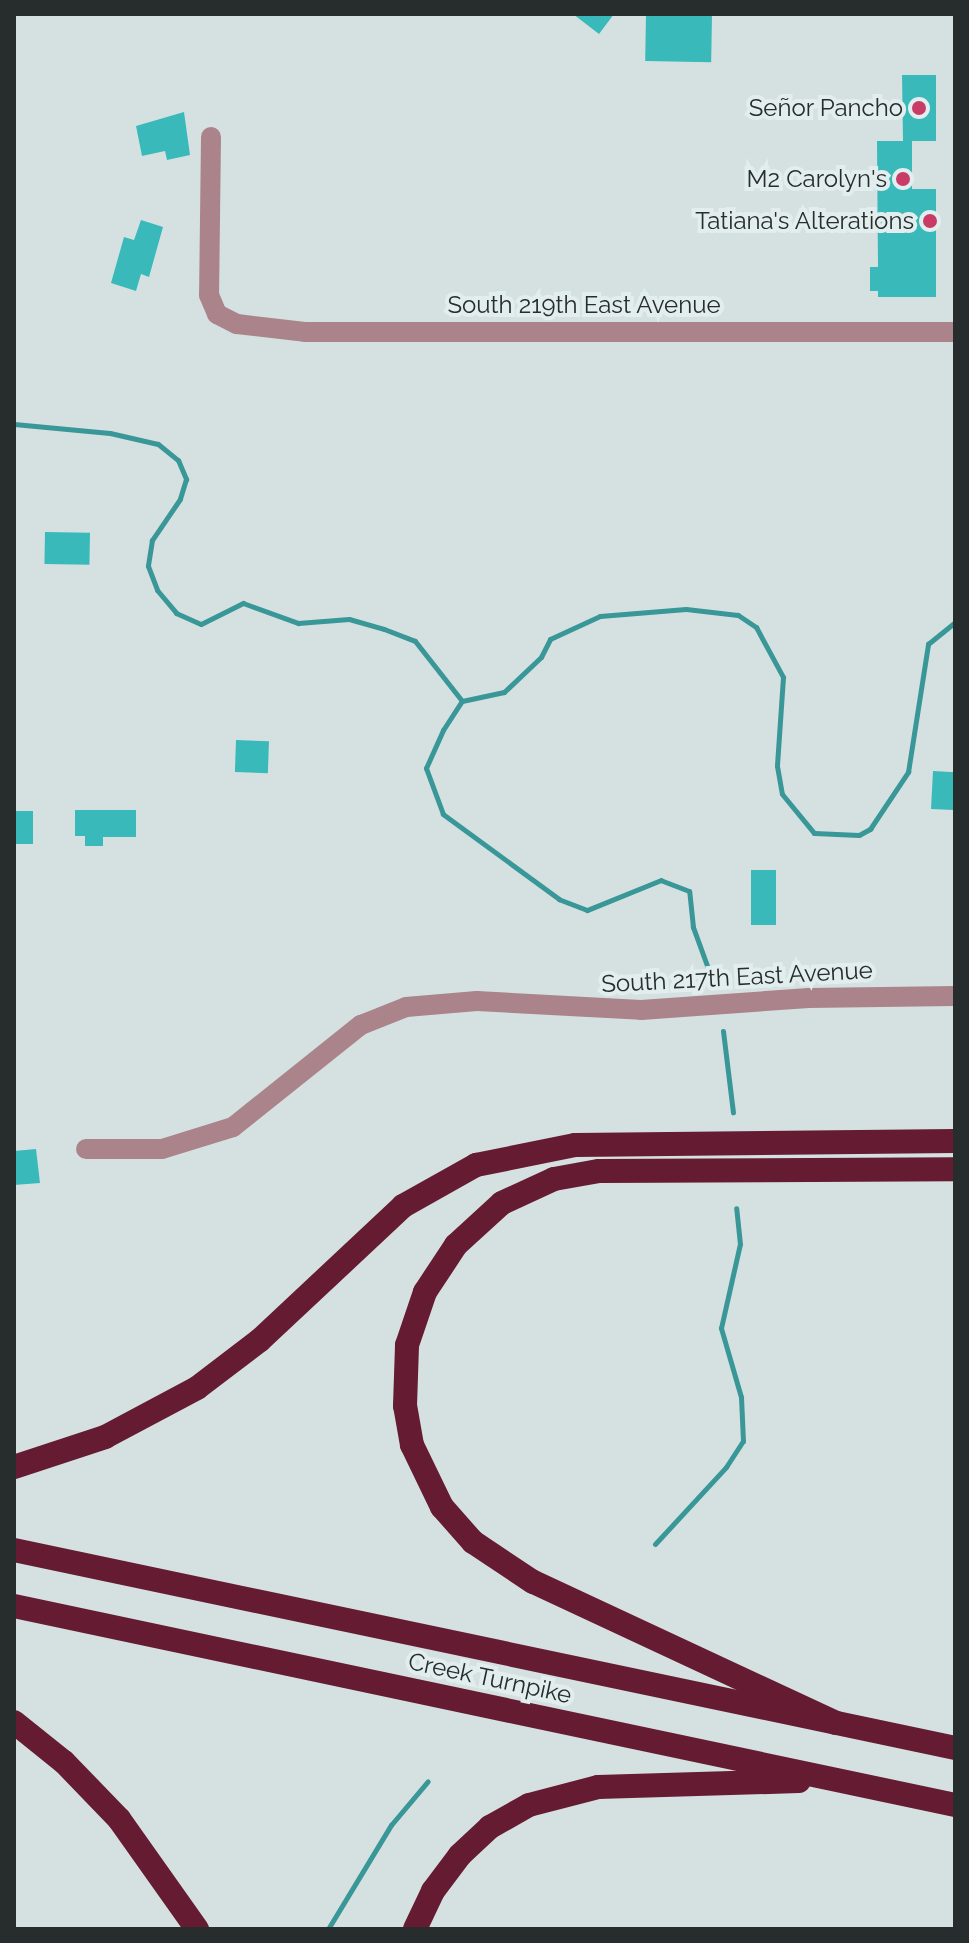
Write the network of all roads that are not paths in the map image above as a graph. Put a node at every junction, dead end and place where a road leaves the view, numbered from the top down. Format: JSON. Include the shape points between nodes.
{"nodes":[{"id":1,"x":211,"y":137,"type":"dead end"},
{"id":2,"x":955,"y":332,"type":"edge"},
{"id":3,"x":955,"y":996,"type":"edge"},
{"id":4,"x":955,"y":1141,"type":"edge"},
{"id":5,"x":86,"y":1149,"type":"dead end"},
{"id":6,"x":955,"y":1169,"type":"edge"},
{"id":7,"x":14,"y":1467,"type":"edge"},
{"id":8,"x":14,"y":1550,"type":"edge"},
{"id":9,"x":14,"y":1606,"type":"edge"},
{"id":10,"x":14,"y":1722,"type":"edge"},
{"id":11,"x":836,"y":1723,"type":"junction"},
{"id":12,"x":955,"y":1748,"type":"edge"},
{"id":13,"x":836,"y":1780,"type":"junction"},
{"id":14,"x":955,"y":1805,"type":"edge"},
{"id":15,"x":197,"y":1929,"type":"edge"},
{"id":16,"x":415,"y":1929,"type":"edge"}],
"edges":[{"from":1,"to":2,"type":"street","name":"South 219th East Avenue","via":[[209,295],[217,314],[237,324],[305,332]]},
{"from":3,"to":5,"type":"street","name":"South 217th East Avenue","via":[[809,998],[641,1010],[477,1001],[417,1005],[361,1025],[233,1127],[162,1149]]},
{"from":4,"to":7,"type":"highway","via":[[575,1145],[476,1165],[403,1206],[260,1340],[197,1388],[105,1437]]},
{"from":6,"to":11,"type":"highway","via":[[687,1169],[564,1176],[518,1195],[471,1228],[433,1275],[412,1326],[404,1383],[412,1445],[442,1507],[473,1542],[507,1568]]},
{"from":8,"to":11,"type":"highway","name":"Creek Turnpike"},
{"from":9,"to":13,"type":"highway","name":"Creek Turnpike"},
{"from":10,"to":15,"type":"highway","via":[[64,1762],[119,1819]]},
{"from":11,"to":12,"type":"highway","name":"Creek Turnpike"},
{"from":13,"to":14,"type":"highway","name":"Creek Turnpike"},
{"from":13,"to":16,"type":"highway","via":[[624,1785],[554,1796],[507,1816],[474,1841],[439,1882]]}]}
